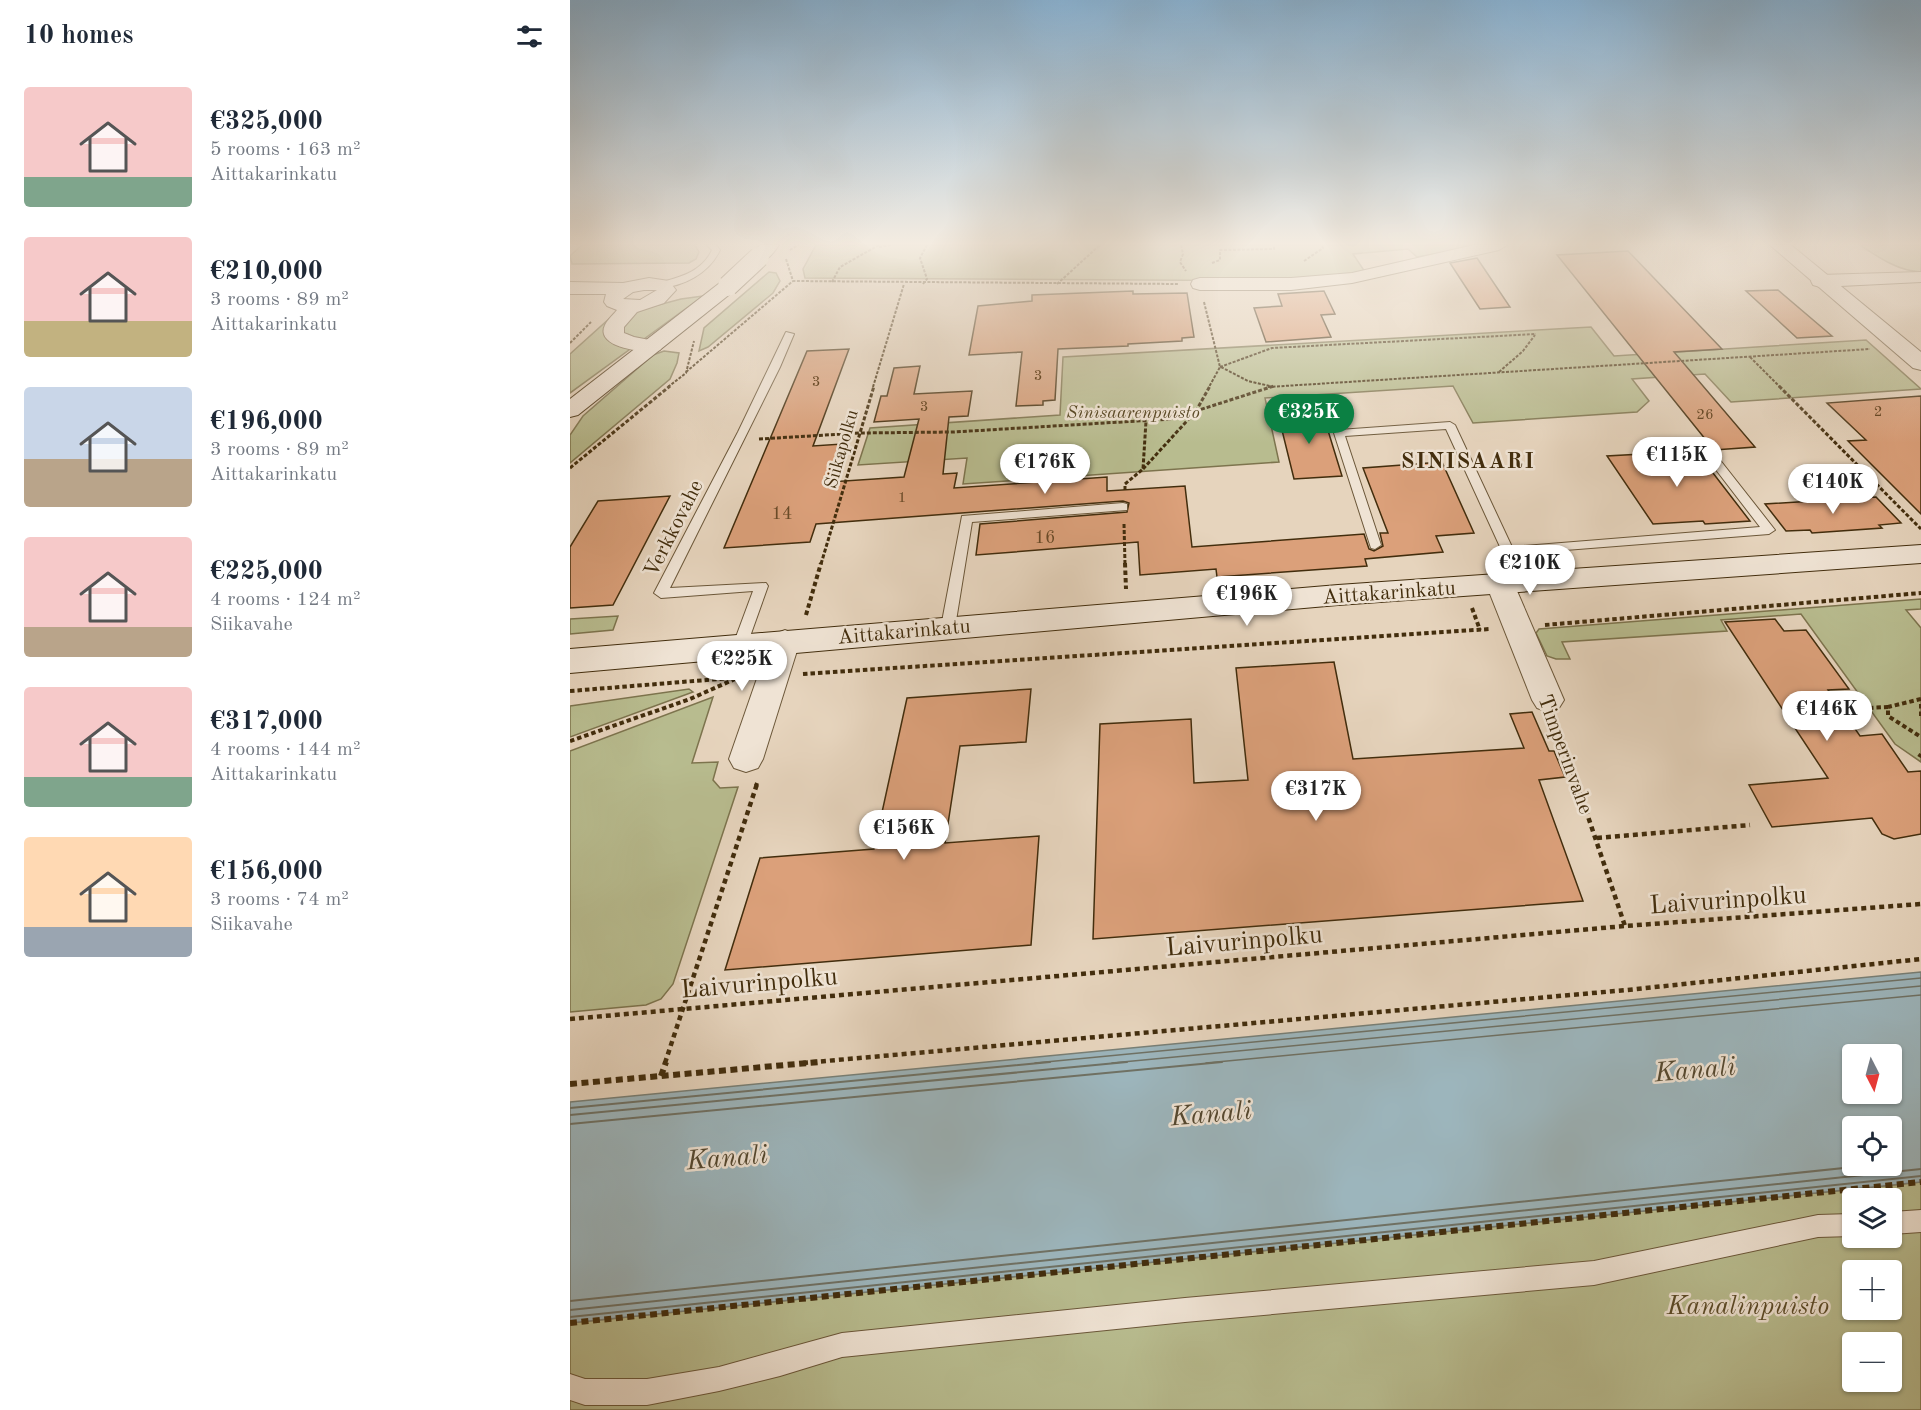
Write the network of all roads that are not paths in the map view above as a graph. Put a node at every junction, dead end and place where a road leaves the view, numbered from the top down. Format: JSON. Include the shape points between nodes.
{"nodes":[{"id":1,"x":621,"y":311,"type":"edge"},
{"id":2,"x":696,"y":311,"type":"edge"},
{"id":3,"x":1857,"y":311,"type":"edge"},
{"id":4,"x":789,"y":334,"type":"dead end"},
{"id":5,"x":653,"y":346,"type":"junction"},
{"id":6,"x":1921,"y":363,"type":"edge"},
{"id":7,"x":570,"y":410,"type":"edge"},
{"id":8,"x":1716,"y":462,"type":"dead end"},
{"id":9,"x":1123,"y":507,"type":"dead end"},
{"id":10,"x":1375,"y":544,"type":"dead end"},
{"id":11,"x":1508,"y":551,"type":"junction"},
{"id":12,"x":1921,"y":554,"type":"edge"},
{"id":13,"x":1511,"y":583,"type":"junction"},
{"id":14,"x":948,"y":627,"type":"junction"},
{"id":15,"x":795,"y":631,"type":"junction"},
{"id":16,"x":740,"y":645,"type":"junction"},
{"id":17,"x":570,"y":661,"type":"edge"},
{"id":18,"x":1548,"y":700,"type":"road end"},
{"id":19,"x":753,"y":767,"type":"road end"},
{"id":20,"x":1921,"y":1221,"type":"edge"},
{"id":21,"x":1902,"y":1222,"type":"edge"},
{"id":22,"x":1842,"y":1225,"type":"edge"},
{"id":23,"x":570,"y":1387,"type":"edge"}],
"edges":[{"from":1,"to":5,"type":"street","via":[[614,336],[629,343]]},
{"from":2,"to":5,"type":"main road","bridge":true},
{"from":3,"to":6,"type":"main road"},
{"from":4,"to":16,"type":"lane","name":"Verkkovahe","via":[[766,389],[661,593],[760,586]]},
{"from":5,"to":7,"type":"main road"},
{"from":8,"to":11,"type":"lane","via":[[1769,531]]},
{"from":9,"to":14,"type":"lane","via":[[966,519]]},
{"from":10,"to":11,"type":"lane","via":[[1339,433],[1450,425]]},
{"from":11,"to":13,"type":"lane"},
{"from":12,"to":13,"type":"main road","name":"Aittakarinkatu"},
{"from":13,"to":14,"type":"main road","name":"Aittakarinkatu"},
{"from":13,"to":18,"type":"street","name":"Timperinvahe","via":[[1518,627]]},
{"from":14,"to":15,"type":"main road","name":"Aittakarinkatu"},
{"from":15,"to":16,"type":"main road","name":"Aittakarinkatu"},
{"from":15,"to":19,"type":"street","via":[[773,676]]},
{"from":16,"to":17,"type":"main road","name":"Aittakarinkatu"},
{"from":20,"to":21,"type":"lane"},
{"from":22,"to":23,"type":"lane","via":[[1818,1226],[1594,1273],[842,1345],[780,1364],[647,1392],[585,1392]]}]}
